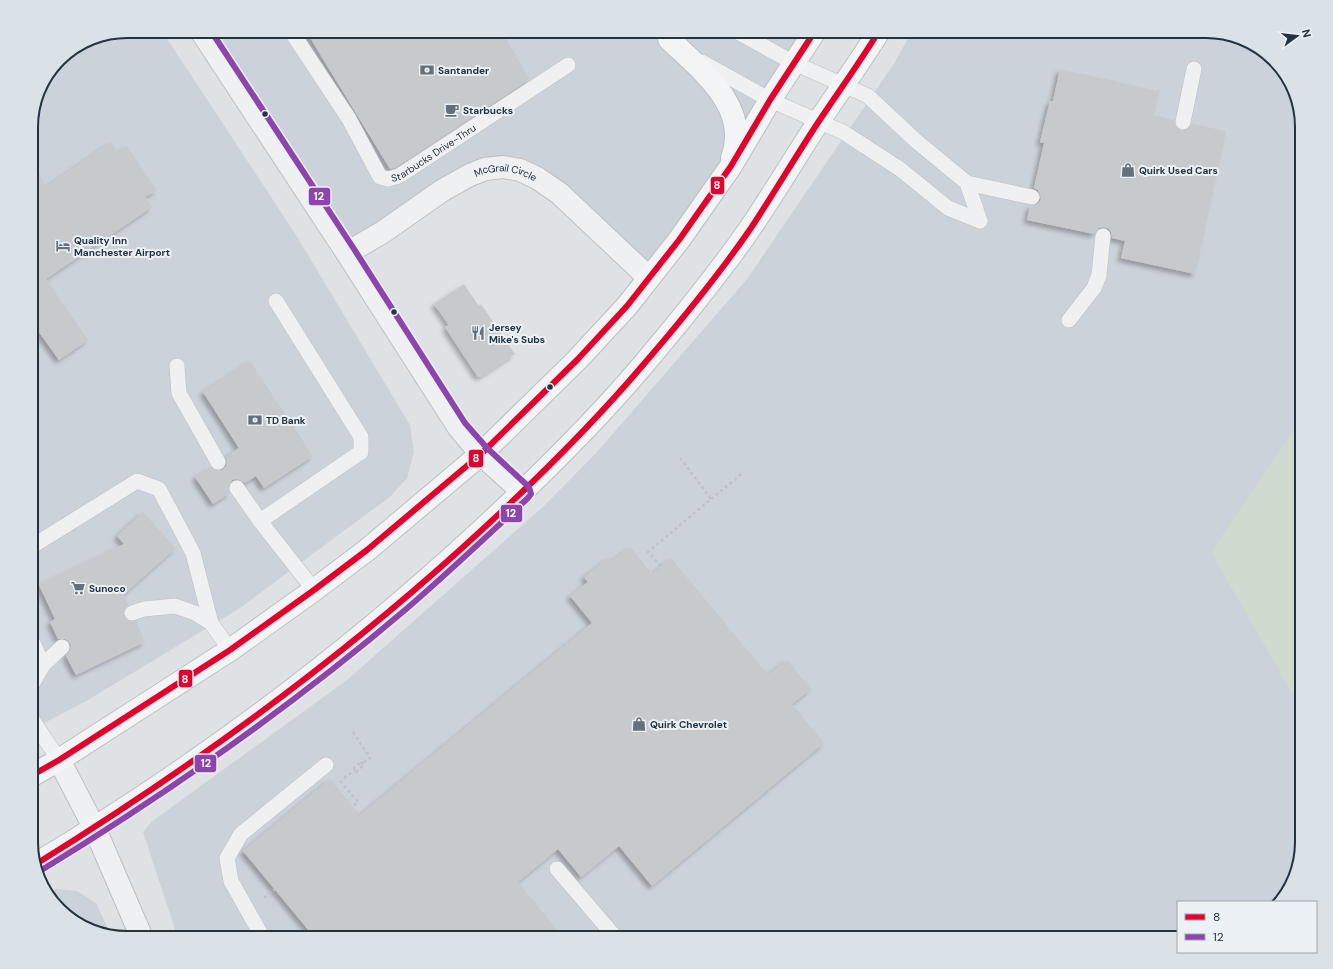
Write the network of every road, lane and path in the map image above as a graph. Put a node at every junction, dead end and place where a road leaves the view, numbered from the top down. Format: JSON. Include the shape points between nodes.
{"nodes":[{"id":1,"x":206,"y":38,"type":"edge"},
{"id":2,"x":296,"y":38,"type":"edge"},
{"id":3,"x":668,"y":38,"type":"edge"},
{"id":4,"x":669,"y":38,"type":"edge"},
{"id":5,"x":749,"y":38,"type":"edge"},
{"id":6,"x":810,"y":38,"type":"edge"},
{"id":7,"x":874,"y":38,"type":"edge"},
{"id":8,"x":794,"y":63,"type":"junction"},
{"id":9,"x":568,"y":65,"type":"dead end"},
{"id":10,"x":1194,"y":69,"type":"dead end"},
{"id":11,"x":843,"y":86,"type":"junction"},
{"id":12,"x":770,"y":100,"type":"junction"},
{"id":13,"x":819,"y":122,"type":"junction"},
{"id":14,"x":1182,"y":122,"type":"dead end"},
{"id":15,"x":726,"y":173,"type":"junction"},
{"id":16,"x":967,"y":183,"type":"junction"},
{"id":17,"x":1032,"y":197,"type":"dead end"},
{"id":18,"x":1103,"y":236,"type":"dead end"},
{"id":19,"x":347,"y":253,"type":"junction"},
{"id":20,"x":649,"y":278,"type":"junction"},
{"id":21,"x":276,"y":301,"type":"dead end"},
{"id":22,"x":1069,"y":320,"type":"dead end"},
{"id":23,"x":177,"y":366,"type":"dead end"},
{"id":24,"x":481,"y":454,"type":"junction"},
{"id":25,"x":678,"y":455,"type":"dead end"},
{"id":26,"x":218,"y":462,"type":"dead end"},
{"id":27,"x":744,"y":472,"type":"dead end"},
{"id":28,"x":237,"y":488,"type":"dead end"},
{"id":29,"x":523,"y":492,"type":"junction"},
{"id":30,"x":711,"y":499,"type":"junction"},
{"id":31,"x":260,"y":521,"type":"junction"},
{"id":32,"x":38,"y":542,"type":"edge"},
{"id":33,"x":661,"y":566,"type":"dead end"},
{"id":34,"x":314,"y":590,"type":"junction"},
{"id":35,"x":132,"y":613,"type":"dead end"},
{"id":36,"x":211,"y":623,"type":"junction"},
{"id":37,"x":62,"y":647,"type":"dead end"},
{"id":38,"x":230,"y":650,"type":"junction"},
{"id":39,"x":38,"y":654,"type":"edge"},
{"id":40,"x":43,"y":665,"type":"junction"},
{"id":41,"x":38,"y":674,"type":"edge"},
{"id":42,"x":38,"y":728,"type":"edge"},
{"id":43,"x":353,"y":732,"type":"dead end"},
{"id":44,"x":59,"y":760,"type":"junction"},
{"id":45,"x":326,"y":765,"type":"joint"},
{"id":46,"x":38,"y":772,"type":"edge"},
{"id":47,"x":340,"y":781,"type":"junction"},
{"id":48,"x":353,"y":806,"type":"dead end"},
{"id":49,"x":95,"y":829,"type":"junction"},
{"id":50,"x":40,"y":861,"type":"edge"},
{"id":51,"x":557,"y":869,"type":"dead end"},
{"id":52,"x":135,"y":931,"type":"edge"},
{"id":53,"x":259,"y":931,"type":"edge"},
{"id":54,"x":610,"y":931,"type":"edge"}],
"edges":[{"from":1,"to":19,"type":"street"},
{"from":2,"to":9,"type":"lane","name":"Starbucks Drive-Thru","via":[[349,119],[374,168],[383,179],[399,176]]},
{"from":3,"to":15,"type":"main road","via":[[718,87],[726,99],[732,114],[736,138],[735,149]]},
{"from":4,"to":12,"type":"lane","via":[[709,67]]},
{"from":5,"to":8,"type":"lane"},
{"from":6,"to":8,"type":"main road"},
{"from":7,"to":11,"type":"main road"},
{"from":8,"to":11,"type":"lane"},
{"from":8,"to":12,"type":"main road"},
{"from":10,"to":14,"type":"lane"},
{"from":11,"to":13,"type":"main road"},
{"from":11,"to":16,"type":"lane","via":[[868,96],[915,140]]},
{"from":12,"to":13,"type":"lane"},
{"from":12,"to":15,"type":"main road"},
{"from":13,"to":16,"type":"lane","via":[[843,132],[900,169],[948,208],[980,221]]},
{"from":13,"to":29,"type":"main road","via":[[750,229],[675,326],[594,420]]},
{"from":15,"to":20,"type":"main road"},
{"from":16,"to":17,"type":"lane"},
{"from":18,"to":22,"type":"lane","via":[[1099,275],[1094,288]]},
{"from":19,"to":20,"type":"street","name":"McGrail Circle","via":[[470,175],[485,169],[503,167],[520,170],[559,193]]},
{"from":19,"to":24,"type":"street","via":[[459,428]]},
{"from":20,"to":24,"type":"main road","via":[[577,360]]},
{"from":21,"to":31,"type":"lane","via":[[361,437],[361,452]]},
{"from":23,"to":26,"type":"lane","via":[[179,393]]},
{"from":24,"to":29,"type":"street"},
{"from":24,"to":34,"type":"main road","via":[[367,550]]},
{"from":25,"to":30,"type":"path"},
{"from":27,"to":30,"type":"path"},
{"from":28,"to":31,"type":"lane"},
{"from":29,"to":49,"type":"main road","via":[[422,585],[287,695]]},
{"from":30,"to":33,"type":"path","via":[[648,552]]},
{"from":31,"to":34,"type":"lane"},
{"from":32,"to":36,"type":"lane","via":[[137,482],[159,489],[193,553]]},
{"from":34,"to":38,"type":"main road"},
{"from":35,"to":36,"type":"lane","via":[[144,609],[175,606],[195,613]]},
{"from":36,"to":38,"type":"lane"},
{"from":37,"to":40,"type":"lane"},
{"from":38,"to":44,"type":"main road"},
{"from":39,"to":40,"type":"lane"},
{"from":40,"to":41,"type":"lane"},
{"from":42,"to":44,"type":"lane"},
{"from":43,"to":47,"type":"path","via":[[370,758],[361,762]]},
{"from":44,"to":46,"type":"main road"},
{"from":44,"to":49,"type":"street"},
{"from":45,"to":47,"type":"path"},
{"from":45,"to":53,"type":"lane","via":[[241,834],[227,858],[231,881]]},
{"from":47,"to":48,"type":"path","via":[[358,802]]},
{"from":49,"to":50,"type":"main road"},
{"from":49,"to":52,"type":"street"},
{"from":51,"to":54,"type":"lane"}]}
